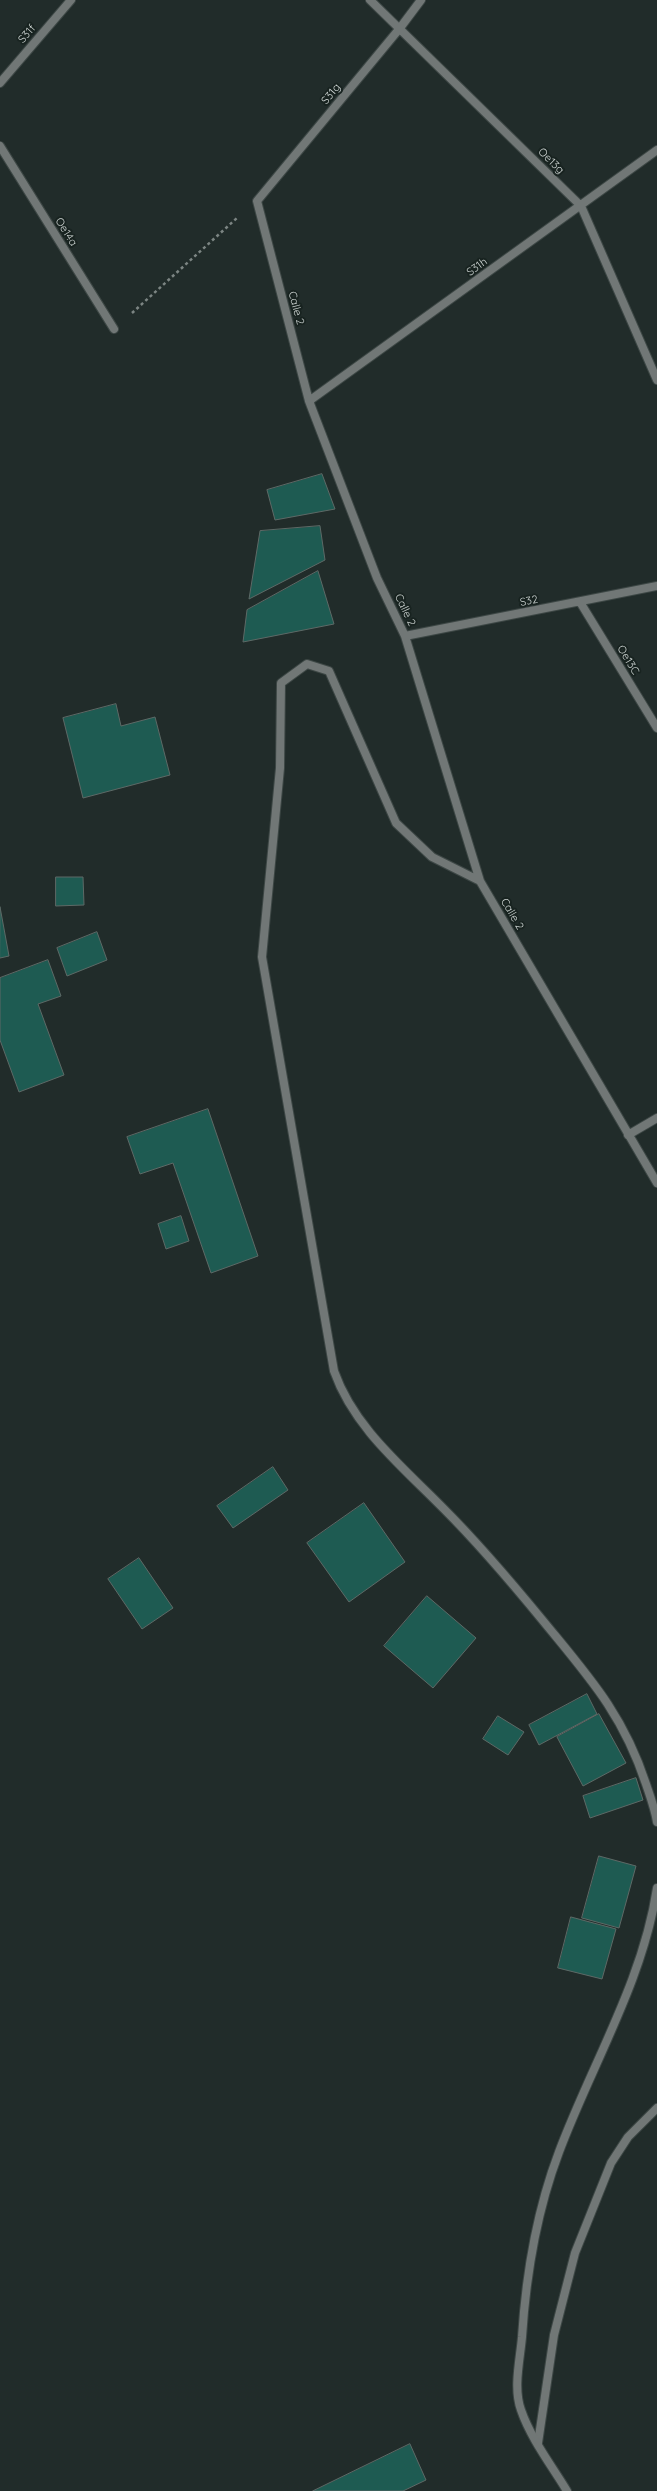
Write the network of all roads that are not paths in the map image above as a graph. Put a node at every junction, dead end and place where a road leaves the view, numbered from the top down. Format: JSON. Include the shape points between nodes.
{"nodes":[{"id":1,"x":71,"y":0,"type":"edge"},
{"id":2,"x":370,"y":0,"type":"edge"},
{"id":3,"x":421,"y":0,"type":"edge"},
{"id":4,"x":400,"y":28,"type":"junction"},
{"id":5,"x":0,"y":83,"type":"edge"},
{"id":6,"x":0,"y":146,"type":"edge"},
{"id":7,"x":657,"y":150,"type":"edge"},
{"id":8,"x":257,"y":201,"type":"joint"},
{"id":9,"x":581,"y":206,"type":"junction"},
{"id":10,"x":114,"y":329,"type":"road end"},
{"id":11,"x":657,"y":380,"type":"edge"},
{"id":12,"x":309,"y":401,"type":"junction"},
{"id":13,"x":657,"y":586,"type":"edge"},
{"id":14,"x":580,"y":602,"type":"junction"},
{"id":15,"x":405,"y":636,"type":"junction"},
{"id":16,"x":657,"y":728,"type":"edge"},
{"id":17,"x":480,"y":881,"type":"junction"},
{"id":18,"x":657,"y":1118,"type":"edge"},
{"id":19,"x":628,"y":1136,"type":"junction"},
{"id":20,"x":657,"y":1183,"type":"edge"},
{"id":21,"x":657,"y":1822,"type":"edge"},
{"id":22,"x":657,"y":1888,"type":"edge"},
{"id":23,"x":657,"y":2108,"type":"edge"},
{"id":24,"x":538,"y":2443,"type":"junction"},
{"id":25,"x":567,"y":2491,"type":"edge"}],
"edges":[{"from":1,"to":5,"type":"street","name":"S31f"},
{"from":2,"to":4,"type":"street","name":"Oe13g"},
{"from":3,"to":4,"type":"street","name":"S31g"},
{"from":4,"to":8,"type":"street","name":"S31g"},
{"from":4,"to":9,"type":"street","name":"Oe13g"},
{"from":6,"to":10,"type":"street","name":"Oe14a"},
{"from":7,"to":9,"type":"street","name":"S31h"},
{"from":8,"to":12,"type":"street","name":"Calle 2"},
{"from":9,"to":11,"type":"street","name":"Oe13g"},
{"from":9,"to":12,"type":"street","name":"S31h"},
{"from":12,"to":15,"type":"street","name":"Calle 2","via":[[377,578]]},
{"from":13,"to":14,"type":"street","name":"S32"},
{"from":14,"to":15,"type":"street","name":"S32"},
{"from":14,"to":16,"type":"street","name":"Oe13C"},
{"from":15,"to":17,"type":"street","name":"Calle 2"},
{"from":17,"to":19,"type":"street","name":"Calle 2"},
{"from":17,"to":21,"type":"street","via":[[432,857],[396,823],[329,671],[307,664],[282,683],[280,768],[262,957],[334,1371],[342,1393],[372,1436],[452,1517],[525,1599],[603,1694],[620,1720],[637,1757]]},
{"from":18,"to":19,"type":"street"},
{"from":19,"to":20,"type":"street","name":"Calle 2"},
{"from":22,"to":24,"type":"street","via":[[653,1914],[639,1963],[558,2153],[536,2233],[524,2300],[517,2394],[521,2411]]},
{"from":23,"to":24,"type":"street","via":[[628,2138],[611,2163],[575,2253],[554,2335]]},
{"from":24,"to":25,"type":"street"}]}
